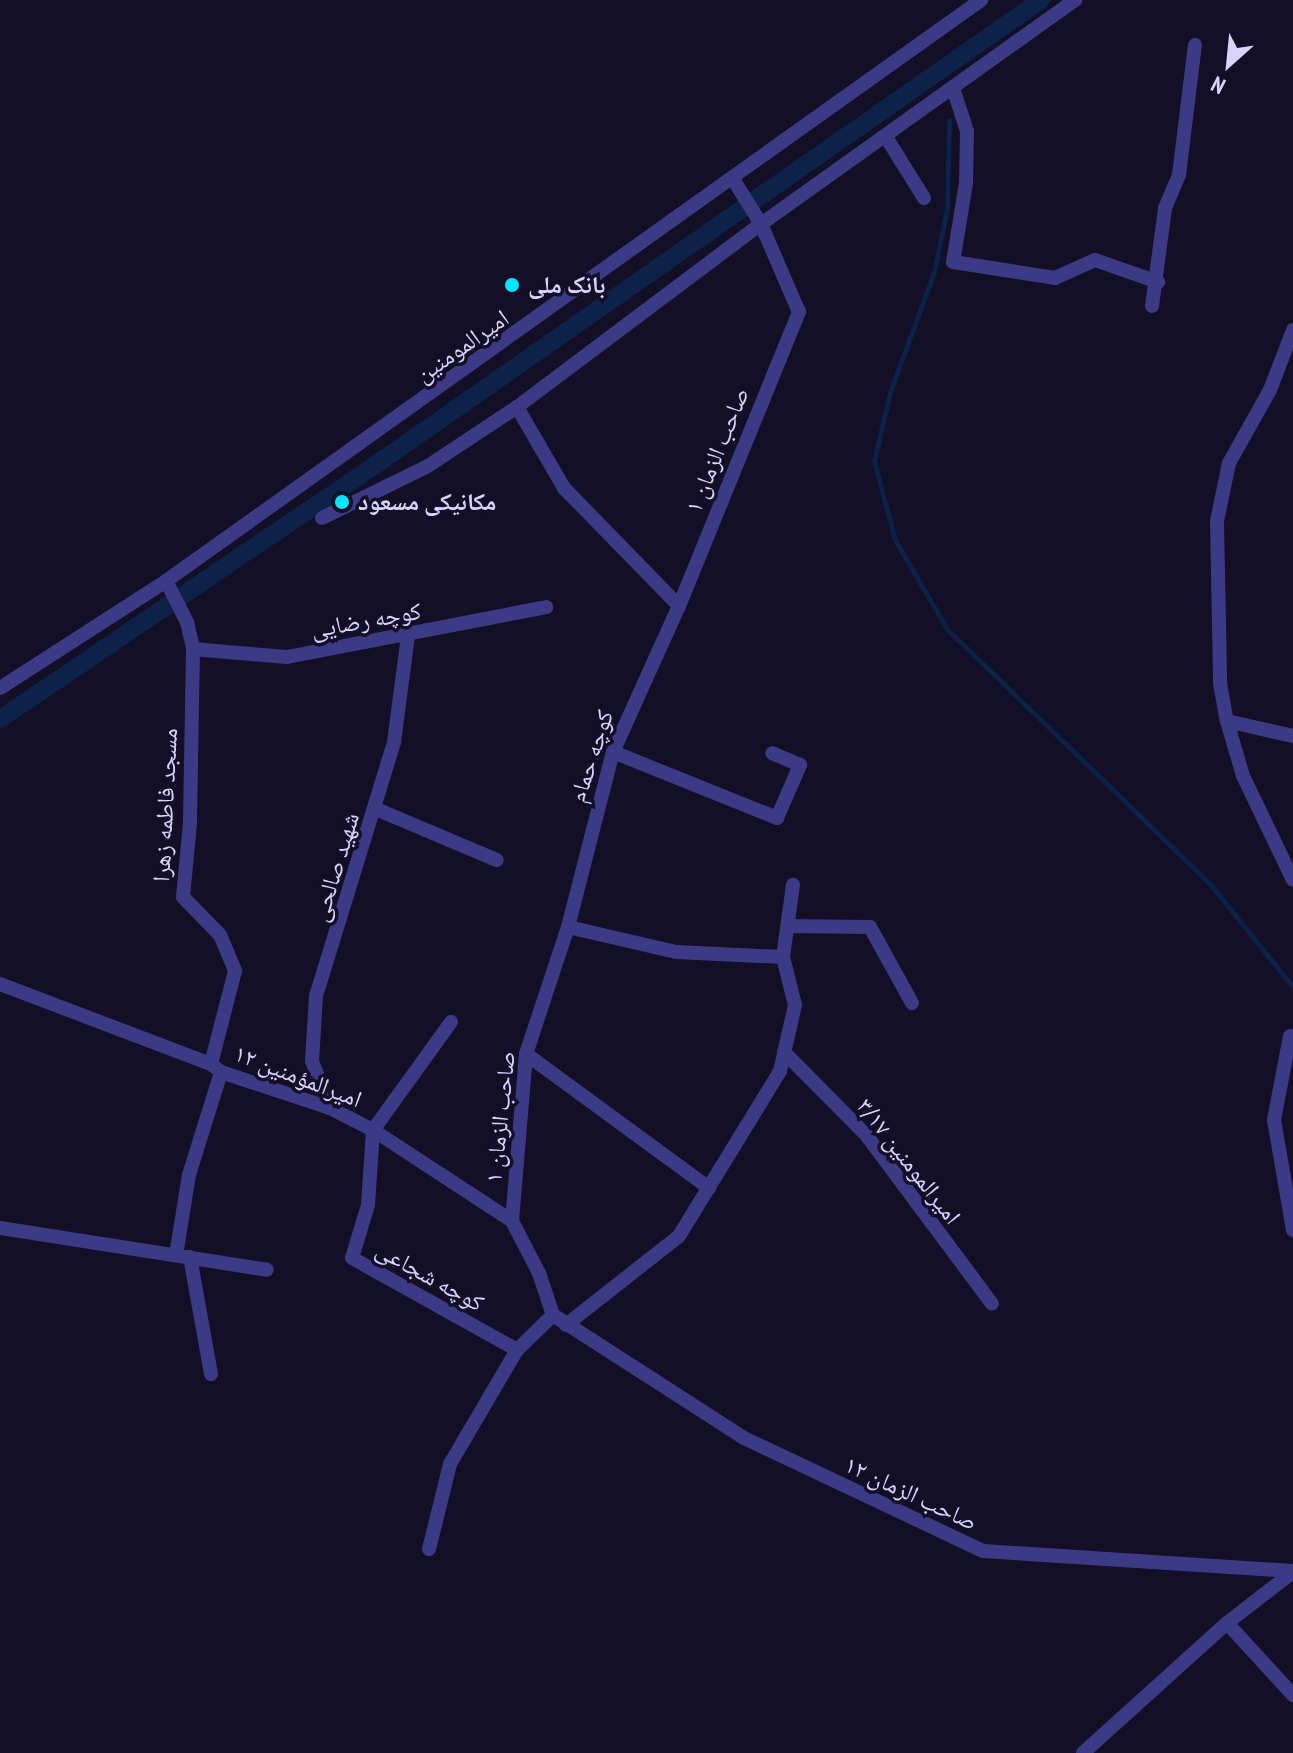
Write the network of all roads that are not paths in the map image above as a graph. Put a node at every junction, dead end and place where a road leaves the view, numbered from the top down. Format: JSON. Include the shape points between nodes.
{"nodes":[{"id":1,"x":981,"y":0,"type":"edge"},
{"id":2,"x":1075,"y":0,"type":"edge"},
{"id":3,"x":1195,"y":45,"type":"dead end"},
{"id":4,"x":953,"y":88,"type":"junction"},
{"id":5,"x":886,"y":137,"type":"junction"},
{"id":6,"x":733,"y":179,"type":"junction"},
{"id":7,"x":924,"y":198,"type":"dead end"},
{"id":8,"x":761,"y":224,"type":"junction"},
{"id":9,"x":1158,"y":282,"type":"junction"},
{"id":10,"x":1152,"y":306,"type":"dead end"},
{"id":11,"x":1293,"y":330,"type":"edge"},
{"id":12,"x":517,"y":407,"type":"junction"},
{"id":13,"x":322,"y":518,"type":"dead end"},
{"id":14,"x":166,"y":581,"type":"junction"},
{"id":15,"x":679,"y":606,"type":"junction"},
{"id":16,"x":546,"y":607,"type":"dead end"},
{"id":17,"x":408,"y":635,"type":"junction"},
{"id":18,"x":193,"y":649,"type":"junction"},
{"id":19,"x":0,"y":688,"type":"edge"},
{"id":20,"x":1227,"y":721,"type":"junction"},
{"id":21,"x":1293,"y":736,"type":"edge"},
{"id":22,"x":613,"y":752,"type":"junction"},
{"id":23,"x":772,"y":753,"type":"dead end"},
{"id":24,"x":376,"y":809,"type":"junction"},
{"id":25,"x":497,"y":860,"type":"dead end"},
{"id":26,"x":1293,"y":880,"type":"edge"},
{"id":27,"x":793,"y":885,"type":"dead end"},
{"id":28,"x":788,"y":926,"type":"junction"},
{"id":29,"x":568,"y":927,"type":"junction"},
{"id":30,"x":783,"y":957,"type":"junction"},
{"id":31,"x":0,"y":984,"type":"edge"},
{"id":32,"x":912,"y":1003,"type":"dead end"},
{"id":33,"x":451,"y":1022,"type":"dead end"},
{"id":34,"x":1290,"y":1036,"type":"dead end"},
{"id":35,"x":784,"y":1052,"type":"junction"},
{"id":36,"x":526,"y":1054,"type":"junction"},
{"id":37,"x":216,"y":1068,"type":"junction"},
{"id":38,"x":330,"y":1108,"type":"junction"},
{"id":39,"x":373,"y":1130,"type":"junction"},
{"id":40,"x":709,"y":1188,"type":"junction"},
{"id":41,"x":512,"y":1221,"type":"junction"},
{"id":42,"x":0,"y":1228,"type":"edge"},
{"id":43,"x":1293,"y":1230,"type":"edge"},
{"id":44,"x":183,"y":1256,"type":"junction"},
{"id":45,"x":267,"y":1270,"type":"dead end"},
{"id":46,"x":992,"y":1304,"type":"dead end"},
{"id":47,"x":553,"y":1315,"type":"junction"},
{"id":48,"x":566,"y":1325,"type":"junction"},
{"id":49,"x":517,"y":1350,"type":"junction"},
{"id":50,"x":211,"y":1374,"type":"dead end"},
{"id":51,"x":429,"y":1549,"type":"dead end"},
{"id":52,"x":1293,"y":1572,"type":"edge"},
{"id":53,"x":1227,"y":1623,"type":"junction"},
{"id":54,"x":1293,"y":1695,"type":"edge"},
{"id":55,"x":1083,"y":1753,"type":"edge"}],
"edges":[{"from":1,"to":6,"type":"street","name":"امیرالمومنین"},
{"from":2,"to":4,"type":"street"},
{"from":3,"to":9,"type":"street","via":[[1179,175],[1165,208]]},
{"from":4,"to":5,"type":"street"},
{"from":4,"to":9,"type":"street","via":[[967,131],[966,183],[953,262],[1055,278],[1095,260]]},
{"from":5,"to":7,"type":"street"},
{"from":5,"to":8,"type":"street"},
{"from":6,"to":8,"type":"street"},
{"from":6,"to":14,"type":"street","name":"امیرالمومنین"},
{"from":8,"to":12,"type":"street"},
{"from":8,"to":15,"type":"street","name":"صاحب الزمان ۱","via":[[799,312]]},
{"from":9,"to":10,"type":"street"},
{"from":11,"to":20,"type":"street","via":[[1270,390],[1229,463],[1217,521],[1220,683]]},
{"from":12,"to":13,"type":"street","via":[[428,466]]},
{"from":12,"to":15,"type":"street","via":[[564,488]]},
{"from":14,"to":18,"type":"street","name":"مسجد فاطمه زهرا","via":[[187,622]]},
{"from":14,"to":19,"type":"street","name":"امیرالمومنین"},
{"from":15,"to":22,"type":"street","name":"کوچه حمام"},
{"from":16,"to":17,"type":"street","name":"کوچه رضایی"},
{"from":17,"to":18,"type":"street","name":"کوچه رضایی","via":[[287,657]]},
{"from":17,"to":24,"type":"street","name":"شهید صالحی","via":[[394,742]]},
{"from":18,"to":37,"type":"street","name":"مسجد فاطمه زهرا","via":[[183,897],[220,935],[235,971]]},
{"from":20,"to":21,"type":"street"},
{"from":20,"to":26,"type":"street","via":[[1243,776]]},
{"from":22,"to":23,"type":"street","via":[[777,818],[800,765]]},
{"from":22,"to":29,"type":"street","name":"کوچه حمام"},
{"from":24,"to":25,"type":"street"},
{"from":24,"to":38,"type":"street","name":"شهید صالحی","via":[[316,996],[312,1061]]},
{"from":27,"to":28,"type":"street"},
{"from":28,"to":30,"type":"street"},
{"from":28,"to":32,"type":"street","via":[[870,927]]},
{"from":29,"to":30,"type":"street","via":[[676,952]]},
{"from":29,"to":36,"type":"street","name":"صاحب الزمان ۱"},
{"from":30,"to":35,"type":"street","via":[[795,1005]]},
{"from":31,"to":37,"type":"street","name":"امیرالمؤمنین ۱۲"},
{"from":33,"to":39,"type":"street"},
{"from":34,"to":43,"type":"street","via":[[1274,1120]]},
{"from":35,"to":40,"type":"street","via":[[780,1071]]},
{"from":35,"to":46,"type":"street","name":"امیرالمومنین ۳/۱۷","via":[[867,1136]]},
{"from":36,"to":40,"type":"street"},
{"from":36,"to":41,"type":"street","name":"صاحب الزمان ۱"},
{"from":37,"to":38,"type":"street","name":"امیرالمؤمنین ۱۲"},
{"from":37,"to":44,"type":"street","name":"مسجد فاطمه زهرا","via":[[189,1175]]},
{"from":38,"to":39,"type":"street","name":"امیرالمؤمنین ۱۲"},
{"from":39,"to":41,"type":"street","name":"امیرالمؤمنین ۱۲"},
{"from":39,"to":49,"type":"street","name":"کوچه شجاعی","via":[[368,1205],[352,1258]]},
{"from":40,"to":48,"type":"street","via":[[679,1236]]},
{"from":41,"to":47,"type":"street","name":"امیرالمؤمنین ۱۲"},
{"from":42,"to":44,"type":"street"},
{"from":44,"to":45,"type":"street"},
{"from":44,"to":50,"type":"street","name":"مسجد فاطمه زهرا"},
{"from":47,"to":48,"type":"street","name":"صاحب الزمان ۱۲"},
{"from":47,"to":49,"type":"street"},
{"from":48,"to":52,"type":"street","name":"صاحب الزمان ۱۲","via":[[744,1438],[983,1551]]},
{"from":49,"to":51,"type":"street","via":[[450,1464]]},
{"from":52,"to":53,"type":"street"},
{"from":53,"to":54,"type":"street"},
{"from":53,"to":55,"type":"street"}]}
